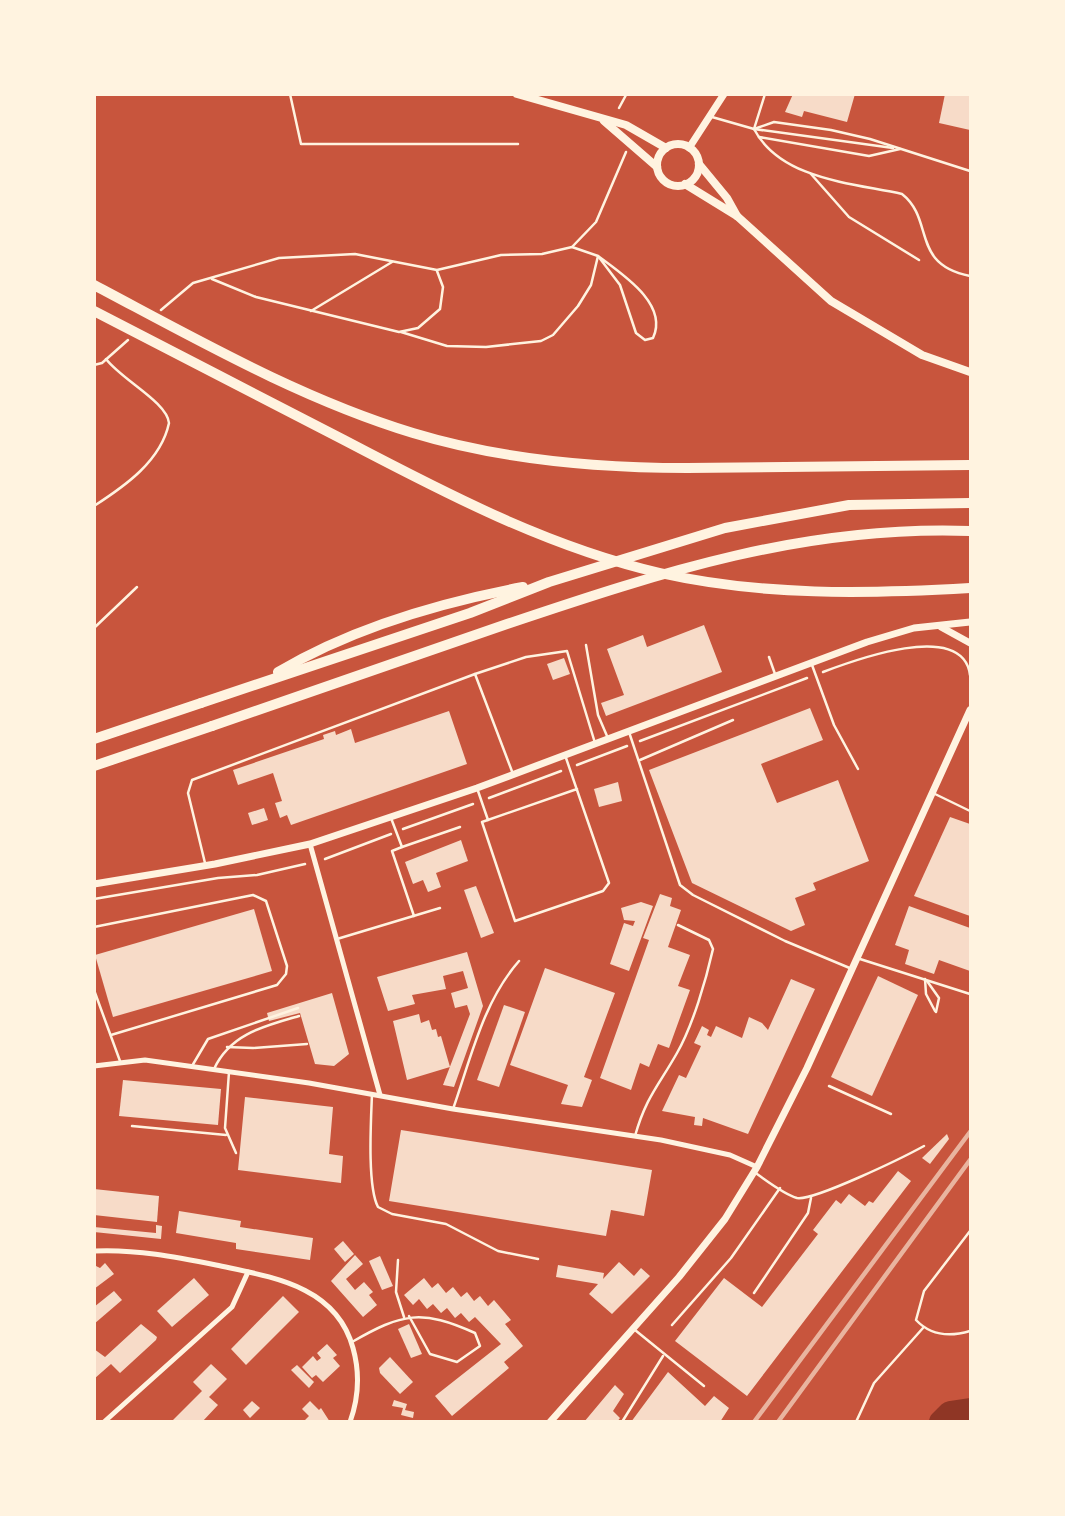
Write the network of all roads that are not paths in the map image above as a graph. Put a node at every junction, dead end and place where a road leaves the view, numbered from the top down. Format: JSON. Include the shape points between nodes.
{"nodes":[{"id":1,"x":290,"y":94,"type":"edge"},
{"id":2,"x":517,"y":94,"type":"edge"},
{"id":3,"x":724,"y":94,"type":"edge"},
{"id":4,"x":765,"y":94,"type":"edge"},
{"id":5,"x":712,"y":117,"type":"junction"},
{"id":6,"x":602,"y":119,"type":"junction"},
{"id":7,"x":754,"y":129,"type":"junction"},
{"id":8,"x":759,"y":137,"type":"junction"},
{"id":9,"x":518,"y":144,"type":"dead end"},
{"id":10,"x":666,"y":148,"type":"junction"},
{"id":11,"x":690,"y":148,"type":"junction"},
{"id":12,"x":900,"y":149,"type":"junction"},
{"id":13,"x":699,"y":164,"type":"junction"},
{"id":14,"x":657,"y":167,"type":"junction"},
{"id":15,"x":971,"y":171,"type":"edge"},
{"id":16,"x":811,"y":174,"type":"junction"},
{"id":17,"x":685,"y":184,"type":"junction"},
{"id":18,"x":737,"y":216,"type":"junction"},
{"id":19,"x":919,"y":260,"type":"dead end"},
{"id":20,"x":971,"y":276,"type":"edge"},
{"id":21,"x":94,"y":285,"type":"edge"},
{"id":22,"x":94,"y":311,"type":"edge"},
{"id":23,"x":971,"y":372,"type":"edge"},
{"id":24,"x":971,"y":465,"type":"edge"},
{"id":25,"x":687,"y":468,"type":"joint"},
{"id":26,"x":971,"y":503,"type":"edge"},
{"id":27,"x":971,"y":531,"type":"edge"},
{"id":28,"x":549,"y":582,"type":"junction"},
{"id":29,"x":971,"y":588,"type":"edge"},
{"id":30,"x":971,"y":622,"type":"edge"},
{"id":31,"x":941,"y":627,"type":"junction"},
{"id":32,"x":971,"y":643,"type":"edge"},
{"id":33,"x":586,"y":645,"type":"dead end"},
{"id":34,"x":769,"y":657,"type":"dead end"},
{"id":35,"x":811,"y":662,"type":"junction"},
{"id":36,"x":475,"y":674,"type":"junction"},
{"id":37,"x":776,"y":675,"type":"junction"},
{"id":38,"x":259,"y":682,"type":"junction"},
{"id":39,"x":201,"y":703,"type":"joint"},
{"id":40,"x":971,"y":710,"type":"edge"},
{"id":41,"x":733,"y":720,"type":"dead end"},
{"id":42,"x":212,"y":726,"type":"joint"},
{"id":43,"x":628,"y":731,"type":"junction"},
{"id":44,"x":94,"y":739,"type":"edge"},
{"id":45,"x":608,"y":739,"type":"junction"},
{"id":46,"x":595,"y":743,"type":"junction"},
{"id":47,"x":565,"y":755,"type":"junction"},
{"id":48,"x":640,"y":760,"type":"junction"},
{"id":49,"x":94,"y":766,"type":"edge"},
{"id":50,"x":858,"y":769,"type":"dead end"},
{"id":51,"x":513,"y":774,"type":"junction"},
{"id":52,"x":477,"y":788,"type":"junction"},
{"id":53,"x":577,"y":789,"type":"junction"},
{"id":54,"x":932,"y":793,"type":"junction"},
{"id":55,"x":971,"y":811,"type":"edge"},
{"id":56,"x":391,"y":818,"type":"junction"},
{"id":57,"x":488,"y":820,"type":"junction"},
{"id":58,"x":460,"y":827,"type":"dead end"},
{"id":59,"x":310,"y":844,"type":"junction"},
{"id":60,"x":402,"y":847,"type":"junction"},
{"id":61,"x":206,"y":866,"type":"junction"},
{"id":62,"x":94,"y":884,"type":"edge"},
{"id":63,"x":440,"y":908,"type":"dead end"},
{"id":64,"x":414,"y":916,"type":"junction"},
{"id":65,"x":678,"y":926,"type":"dead end"},
{"id":66,"x":94,"y":927,"type":"edge"},
{"id":67,"x":337,"y":939,"type":"junction"},
{"id":68,"x":857,"y":958,"type":"junction"},
{"id":69,"x":520,"y":961,"type":"dead end"},
{"id":70,"x":852,"y":969,"type":"junction"},
{"id":71,"x":925,"y":979,"type":"junction"},
{"id":72,"x":94,"y":990,"type":"edge"},
{"id":73,"x":971,"y":994,"type":"edge"},
{"id":74,"x":298,"y":1008,"type":"dead end"},
{"id":75,"x":299,"y":1016,"type":"dead end"},
{"id":76,"x":111,"y":1035,"type":"junction"},
{"id":77,"x":307,"y":1044,"type":"dead end"},
{"id":78,"x":227,"y":1046,"type":"junction"},
{"id":79,"x":120,"y":1061,"type":"junction"},
{"id":80,"x":94,"y":1066,"type":"edge"},
{"id":81,"x":192,"y":1066,"type":"junction"},
{"id":82,"x":214,"y":1069,"type":"junction"},
{"id":83,"x":229,"y":1072,"type":"junction"},
{"id":84,"x":829,"y":1086,"type":"dead end"},
{"id":85,"x":372,"y":1094,"type":"junction"},
{"id":86,"x":380,"y":1095,"type":"junction"},
{"id":87,"x":453,"y":1109,"type":"junction"},
{"id":88,"x":891,"y":1114,"type":"dead end"},
{"id":89,"x":132,"y":1126,"type":"dead end"},
{"id":90,"x":226,"y":1135,"type":"junction"},
{"id":91,"x":635,"y":1136,"type":"junction"},
{"id":92,"x":923,"y":1146,"type":"dead end"},
{"id":93,"x":236,"y":1153,"type":"dead end"},
{"id":94,"x":756,"y":1170,"type":"junction"},
{"id":95,"x":780,"y":1188,"type":"junction"},
{"id":96,"x":811,"y":1197,"type":"junction"},
{"id":97,"x":971,"y":1231,"type":"edge"},
{"id":98,"x":94,"y":1251,"type":"edge"},
{"id":99,"x":398,"y":1259,"type":"dead end"},
{"id":100,"x":538,"y":1259,"type":"dead end"},
{"id":101,"x":248,"y":1272,"type":"junction"},
{"id":102,"x":754,"y":1293,"type":"dead end"},
{"id":103,"x":409,"y":1316,"type":"junction"},
{"id":104,"x":404,"y":1317,"type":"junction"},
{"id":105,"x":673,"y":1325,"type":"dead end"},
{"id":106,"x":633,"y":1328,"type":"junction"},
{"id":107,"x":923,"y":1328,"type":"junction"},
{"id":108,"x":971,"y":1331,"type":"edge"},
{"id":109,"x":352,"y":1342,"type":"junction"},
{"id":110,"x":664,"y":1355,"type":"junction"},
{"id":111,"x":704,"y":1386,"type":"dead end"},
{"id":112,"x":104,"y":1422,"type":"edge"},
{"id":113,"x":350,"y":1422,"type":"edge"},
{"id":114,"x":550,"y":1422,"type":"edge"},
{"id":115,"x":622,"y":1422,"type":"edge"},
{"id":116,"x":856,"y":1422,"type":"edge"}],
"edges":[{"from":1,"to":9,"type":"lane","via":[[301,144]]},
{"from":2,"to":6,"type":"main road"},
{"from":3,"to":5,"type":"street"},
{"from":4,"to":7,"type":"lane"},
{"from":5,"to":7,"type":"lane"},
{"from":5,"to":11,"type":"street"},
{"from":6,"to":10,"type":"main road","via":[[626,125]]},
{"from":6,"to":14,"type":"main road"},
{"from":7,"to":8,"type":"lane"},
{"from":7,"to":12,"type":"lane"},
{"from":7,"to":12,"type":"lane","via":[[787,122]]},
{"from":8,"to":12,"type":"lane","via":[[869,156]]},
{"from":8,"to":16,"type":"lane","via":[[775,153]]},
{"from":10,"to":11,"type":"main road","via":[[678,144]]},
{"from":10,"to":14,"type":"main road"},
{"from":11,"to":13,"type":"main road"},
{"from":12,"to":15,"type":"lane"},
{"from":13,"to":17,"type":"main road","via":[[695,176]]},
{"from":13,"to":18,"type":"main road"},
{"from":14,"to":17,"type":"main road","via":[[664,181]]},
{"from":16,"to":19,"type":"lane","via":[[849,217]]},
{"from":16,"to":20,"type":"lane","via":[[902,194],[913,203],[932,256],[942,266]]},
{"from":17,"to":18,"type":"main road"},
{"from":18,"to":23,"type":"main road","via":[[840,307],[922,355]]},
{"from":21,"to":25,"type":"highway","via":[[274,378],[414,433],[555,462]]},
{"from":22,"to":29,"type":"highway","via":[[374,456],[523,527],[639,567],[756,589],[847,593]]},
{"from":24,"to":25,"type":"highway"},
{"from":26,"to":28,"type":"highway","via":[[902,502],[797,513],[691,537]]},
{"from":27,"to":42,"type":"highway","via":[[839,535],[731,554],[596,594]]},
{"from":28,"to":38,"type":"highway","via":[[470,613]]},
{"from":28,"to":38,"type":"highway","via":[[463,600],[388,623],[323,648]]},
{"from":30,"to":31,"type":"street"},
{"from":31,"to":32,"type":"street"},
{"from":31,"to":35,"type":"street","via":[[888,635]]},
{"from":33,"to":45,"type":"lane","via":[[598,715]]},
{"from":34,"to":37,"type":"lane"},
{"from":35,"to":37,"type":"street"},
{"from":35,"to":50,"type":"lane","via":[[840,737]]},
{"from":36,"to":46,"type":"lane","via":[[526,657],[567,651]]},
{"from":36,"to":51,"type":"lane"},
{"from":36,"to":61,"type":"lane","via":[[192,780],[188,793]]},
{"from":37,"to":43,"type":"street"},
{"from":38,"to":39,"type":"highway"},
{"from":39,"to":44,"type":"highway"},
{"from":40,"to":54,"type":"street"},
{"from":41,"to":48,"type":"lane"},
{"from":42,"to":49,"type":"highway"},
{"from":43,"to":45,"type":"street"},
{"from":43,"to":48,"type":"lane"},
{"from":45,"to":46,"type":"street"},
{"from":46,"to":47,"type":"street"},
{"from":47,"to":51,"type":"street"},
{"from":47,"to":53,"type":"lane"},
{"from":48,"to":70,"type":"lane","via":[[680,885],[785,941]]},
{"from":51,"to":52,"type":"street"},
{"from":52,"to":56,"type":"street"},
{"from":52,"to":57,"type":"lane"},
{"from":53,"to":57,"type":"lane"},
{"from":53,"to":57,"type":"lane","via":[[610,883],[603,891],[522,921],[511,916],[482,826]]},
{"from":54,"to":55,"type":"lane"},
{"from":54,"to":68,"type":"street"},
{"from":56,"to":59,"type":"street"},
{"from":56,"to":60,"type":"lane"},
{"from":58,"to":60,"type":"lane"},
{"from":59,"to":61,"type":"street"},
{"from":59,"to":67,"type":"street"},
{"from":60,"to":64,"type":"lane","via":[[392,851]]},
{"from":61,"to":62,"type":"street"},
{"from":63,"to":64,"type":"lane"},
{"from":64,"to":67,"type":"lane"},
{"from":65,"to":91,"type":"lane","via":[[709,940],[713,949],[678,1052],[656,1083]]},
{"from":66,"to":76,"type":"lane","via":[[253,895],[266,901],[288,966],[277,985]]},
{"from":67,"to":86,"type":"street"},
{"from":68,"to":70,"type":"street"},
{"from":68,"to":71,"type":"lane"},
{"from":69,"to":87,"type":"lane","via":[[490,1004]]},
{"from":70,"to":94,"type":"street"},
{"from":71,"to":71,"type":"lane","via":[[926,994],[936,1012],[939,998]]},
{"from":71,"to":73,"type":"lane"},
{"from":72,"to":76,"type":"lane"},
{"from":74,"to":81,"type":"lane","via":[[218,1034],[202,1045]]},
{"from":75,"to":78,"type":"lane"},
{"from":76,"to":79,"type":"lane"},
{"from":77,"to":78,"type":"lane"},
{"from":78,"to":82,"type":"lane"},
{"from":79,"to":80,"type":"street"},
{"from":79,"to":81,"type":"street"},
{"from":81,"to":82,"type":"street"},
{"from":82,"to":83,"type":"street"},
{"from":83,"to":85,"type":"street"},
{"from":83,"to":90,"type":"lane"},
{"from":84,"to":88,"type":"lane"},
{"from":85,"to":86,"type":"street"},
{"from":85,"to":100,"type":"lane","via":[[372,1186],[378,1208],[446,1224],[498,1251]]},
{"from":86,"to":87,"type":"street"},
{"from":87,"to":91,"type":"street"},
{"from":89,"to":90,"type":"lane"},
{"from":90,"to":93,"type":"lane"},
{"from":91,"to":94,"type":"street","via":[[730,1155]]},
{"from":92,"to":96,"type":"lane","via":[[879,1170]]},
{"from":94,"to":95,"type":"lane"},
{"from":94,"to":106,"type":"street","via":[[696,1256]]},
{"from":95,"to":96,"type":"lane","via":[[796,1198]]},
{"from":95,"to":105,"type":"lane","via":[[731,1258]]},
{"from":96,"to":102,"type":"lane","via":[[808,1213]]},
{"from":97,"to":107,"type":"lane","via":[[925,1291],[916,1320]]},
{"from":98,"to":101,"type":"street","via":[[172,1256]]},
{"from":99,"to":104,"type":"lane","via":[[396,1292]]},
{"from":101,"to":109,"type":"street","via":[[301,1287],[328,1304],[347,1327]]},
{"from":101,"to":112,"type":"street","via":[[232,1307]]},
{"from":103,"to":103,"type":"lane","via":[[469,1330],[480,1346],[457,1362],[430,1354]]},
{"from":103,"to":104,"type":"lane"},
{"from":104,"to":109,"type":"lane"},
{"from":106,"to":110,"type":"lane"},
{"from":106,"to":114,"type":"street"},
{"from":107,"to":108,"type":"lane","via":[[948,1336]]},
{"from":107,"to":116,"type":"lane","via":[[874,1383]]},
{"from":109,"to":113,"type":"street","via":[[358,1390]]},
{"from":110,"to":111,"type":"lane"},
{"from":110,"to":115,"type":"lane"}]}
